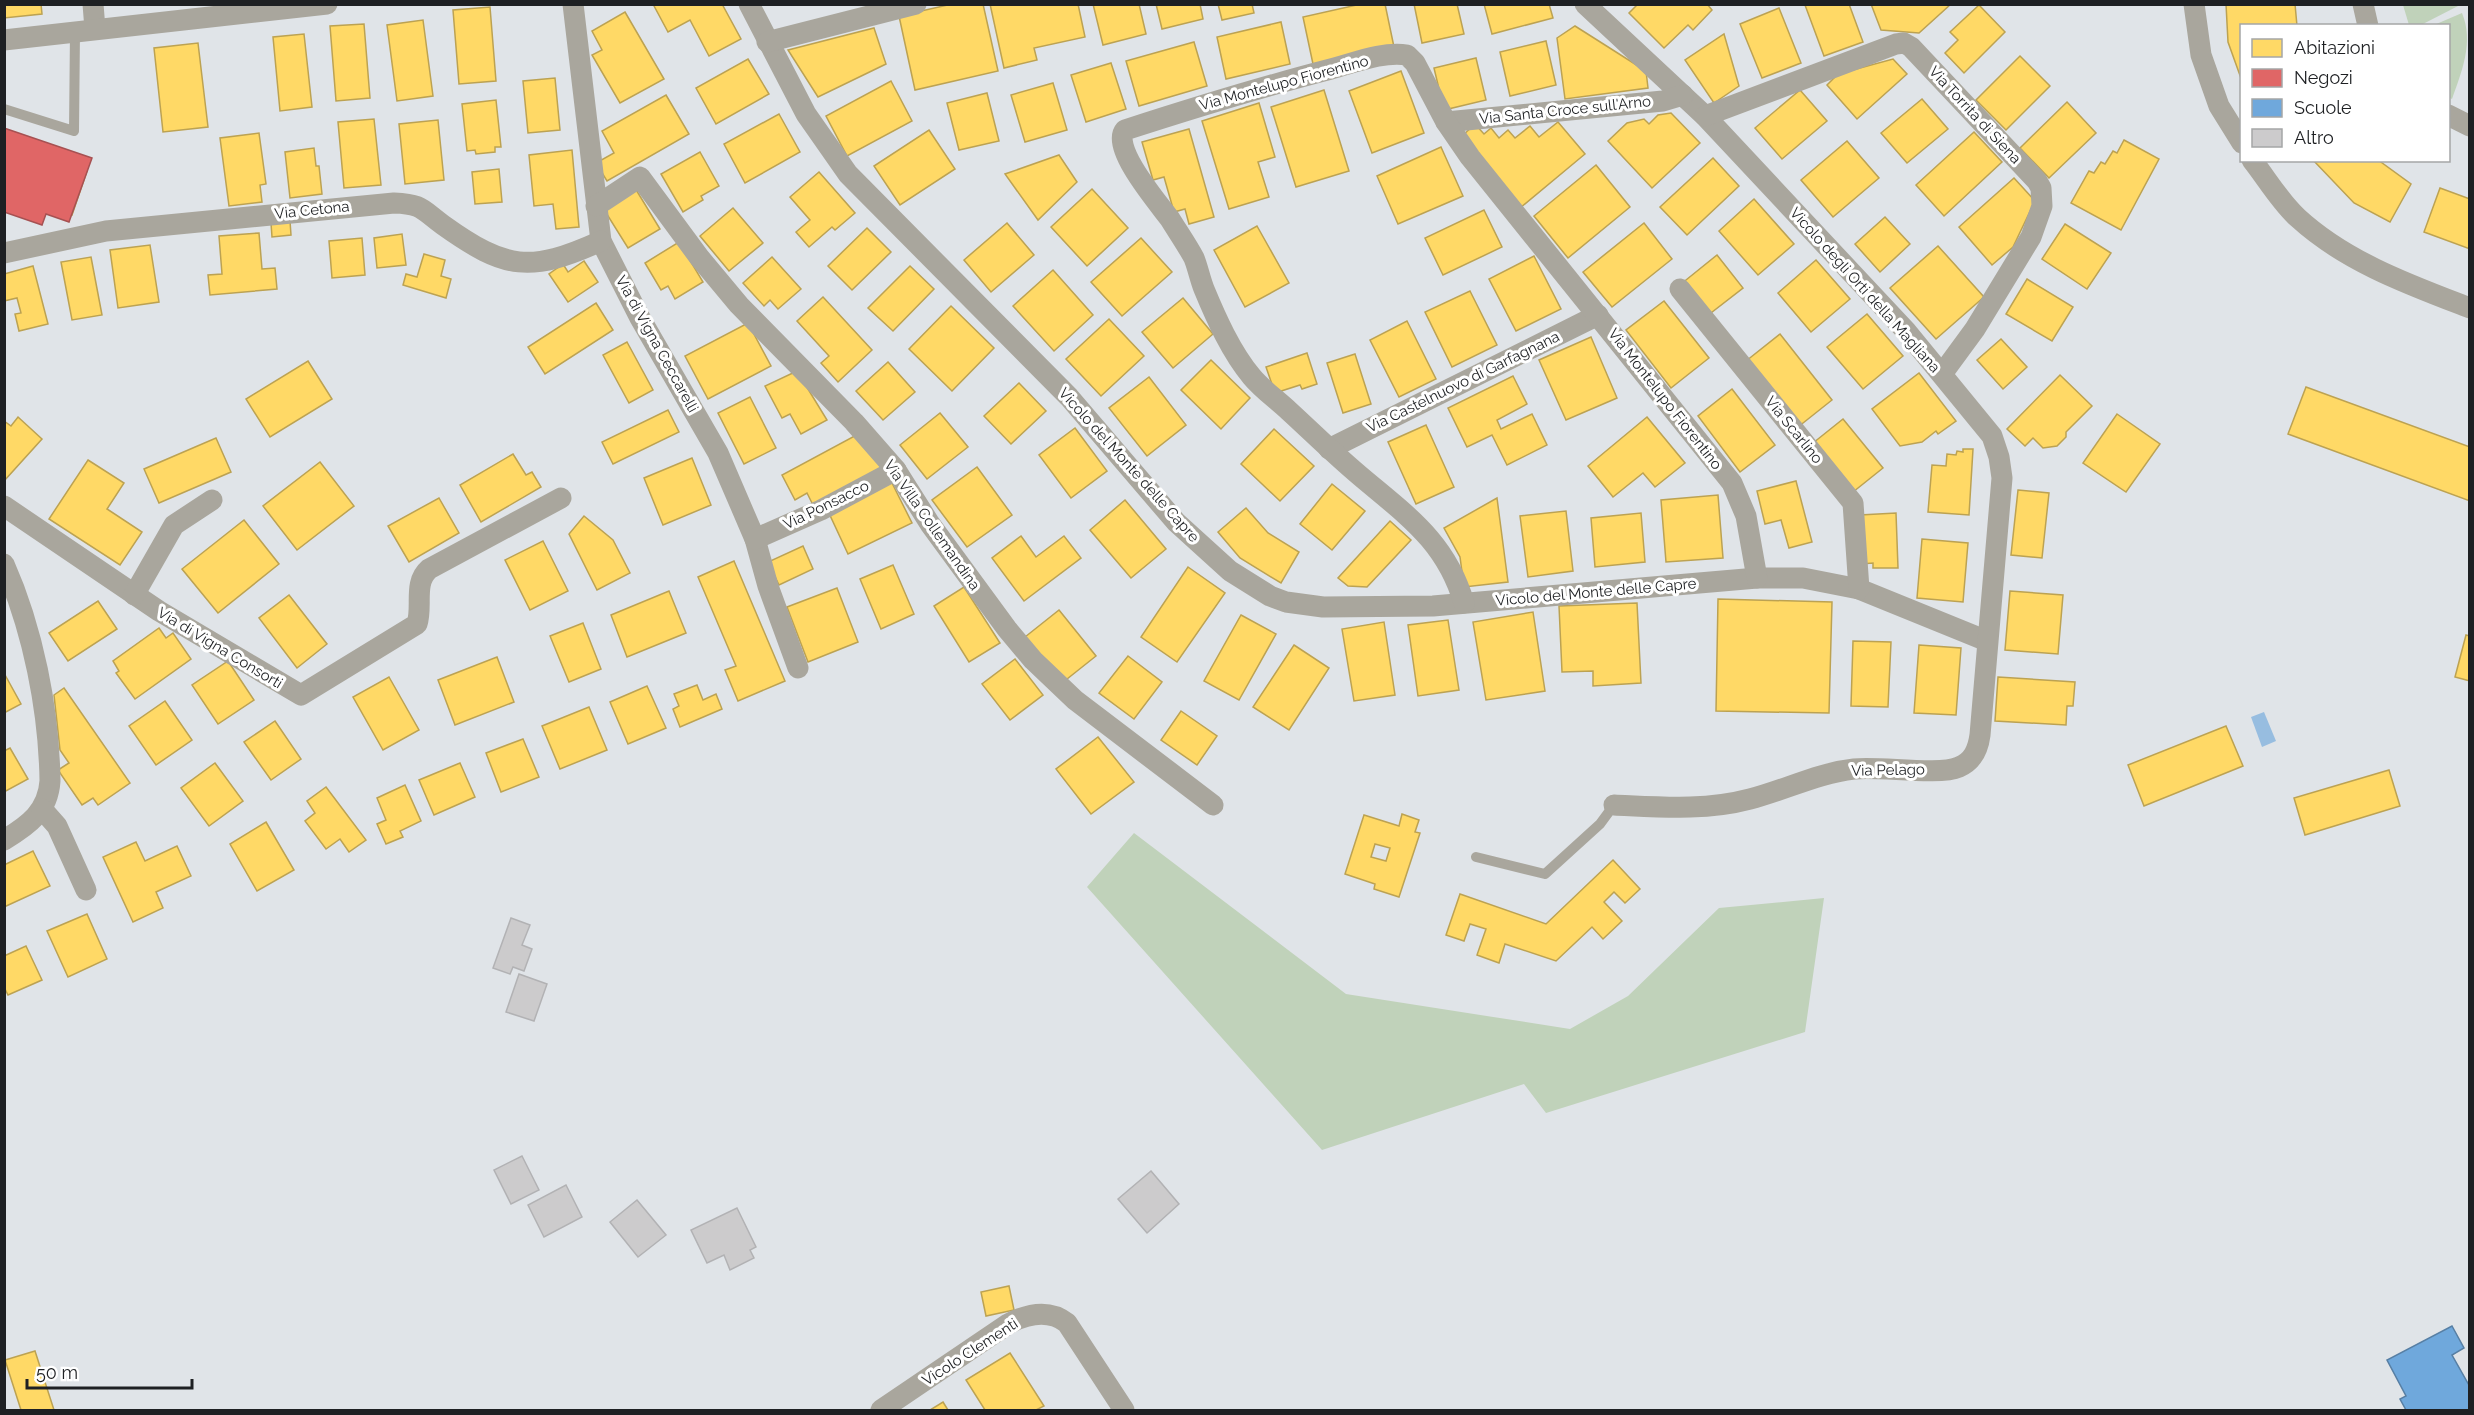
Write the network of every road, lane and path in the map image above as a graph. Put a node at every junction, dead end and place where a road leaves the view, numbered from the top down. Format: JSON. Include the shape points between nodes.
{"nodes":[{"id":1,"x":93,"y":4,"type":"edge"},
{"id":2,"x":327,"y":4,"type":"edge"},
{"id":3,"x":573,"y":4,"type":"edge"},
{"id":4,"x":750,"y":4,"type":"edge"},
{"id":5,"x":916,"y":4,"type":"edge"},
{"id":6,"x":1585,"y":4,"type":"edge"},
{"id":7,"x":2194,"y":4,"type":"edge"},
{"id":8,"x":2363,"y":4,"type":"edge"},
{"id":9,"x":2368,"y":24,"type":"edge"},
{"id":10,"x":85,"y":30,"type":"junction"},
{"id":11,"x":4,"y":40,"type":"edge"},
{"id":12,"x":767,"y":42,"type":"junction"},
{"id":13,"x":1683,"y":95,"type":"junction"},
{"id":14,"x":4,"y":109,"type":"edge"},
{"id":15,"x":1705,"y":116,"type":"junction"},
{"id":16,"x":2450,"y":116,"type":"edge"},
{"id":17,"x":1446,"y":122,"type":"junction"},
{"id":18,"x":2469,"y":126,"type":"edge"},
{"id":19,"x":2240,"y":141,"type":"edge"},
{"id":20,"x":2254,"y":162,"type":"edge"},
{"id":21,"x":596,"y":206,"type":"junction"},
{"id":22,"x":601,"y":241,"type":"junction"},
{"id":23,"x":4,"y":253,"type":"edge"},
{"id":24,"x":1680,"y":289,"type":"dead end"},
{"id":25,"x":2469,"y":308,"type":"edge"},
{"id":26,"x":1598,"y":315,"type":"junction"},
{"id":27,"x":1942,"y":374,"type":"junction"},
{"id":28,"x":1329,"y":449,"type":"junction"},
{"id":29,"x":896,"y":470,"type":"junction"},
{"id":30,"x":561,"y":498,"type":"dead end"},
{"id":31,"x":213,"y":500,"type":"dead end"},
{"id":32,"x":4,"y":506,"type":"edge"},
{"id":33,"x":755,"y":539,"type":"junction"},
{"id":34,"x":4,"y":564,"type":"edge"},
{"id":35,"x":1757,"y":578,"type":"junction"},
{"id":36,"x":1859,"y":589,"type":"junction"},
{"id":37,"x":134,"y":595,"type":"junction"},
{"id":38,"x":1464,"y":603,"type":"junction"},
{"id":39,"x":1987,"y":641,"type":"junction"},
{"id":40,"x":798,"y":668,"type":"dead end"},
{"id":41,"x":1614,"y":805,"type":"joint"},
{"id":42,"x":1213,"y":806,"type":"dead end"},
{"id":43,"x":42,"y":809,"type":"junction"},
{"id":44,"x":4,"y":840,"type":"edge"},
{"id":45,"x":1476,"y":857,"type":"dead end"},
{"id":46,"x":87,"y":890,"type":"dead end"},
{"id":47,"x":881,"y":1410,"type":"edge"},
{"id":48,"x":1124,"y":1410,"type":"edge"}],
"edges":[{"from":1,"to":10,"type":"street"},
{"from":2,"to":10,"type":"street"},
{"from":3,"to":21,"type":"street","name":"Via di Vigna Ceccarelli"},
{"from":4,"to":12,"type":"street","name":"Vicolo del Monte delle Capre"},
{"from":5,"to":12,"type":"street"},
{"from":6,"to":13,"type":"street","name":"Vicolo degli Orti della Magliana"},
{"from":7,"to":19,"type":"street","via":[[2201,55],[2219,106]]},
{"from":8,"to":9,"type":"street"},
{"from":10,"to":11,"type":"street"},
{"from":10,"to":14,"type":"lane","via":[[75,131]]},
{"from":12,"to":38,"type":"street","name":"Vicolo del Monte delle Capre","via":[[806,114],[848,174],[1069,397],[1176,522],[1230,571],[1270,596],[1306,606]]},
{"from":13,"to":15,"type":"street","name":"Vicolo degli Orti della Magliana"},
{"from":13,"to":17,"type":"street","name":"Via Santa Croce sull'Arno"},
{"from":15,"to":27,"type":"street","name":"Vicolo degli Orti della Magliana"},
{"from":15,"to":27,"type":"street","name":"Via Torrita di Siena","via":[[1904,43],[2037,181],[2042,206],[2031,237]]},
{"from":16,"to":18,"type":"street"},
{"from":17,"to":26,"type":"street","name":"Via Montelupo Fiorentino"},
{"from":17,"to":28,"type":"street","name":"Via Montelupo Fiorentino","via":[[1415,63],[1401,54],[1234,95],[1125,130],[1121,135],[1129,162],[1195,261],[1217,318],[1243,366]]},
{"from":20,"to":25,"type":"street","via":[[2298,218],[2352,257]]},
{"from":21,"to":22,"type":"street","name":"Via di Vigna Ceccarelli"},
{"from":21,"to":29,"type":"street","name":"Via Villa Collemandina","via":[[640,177],[739,305]]},
{"from":22,"to":23,"type":"street","name":"Via Cetona","via":[[553,259],[516,262],[468,243],[426,210],[394,203],[106,231]]},
{"from":22,"to":33,"type":"street","name":"Via di Vigna Ceccarelli","via":[[640,318],[718,453]]},
{"from":24,"to":36,"type":"street","name":"Via Scarlino","via":[[1853,503]]},
{"from":26,"to":28,"type":"street","name":"Via Castelnuovo di Garfagnana"},
{"from":26,"to":35,"type":"street","name":"Via Montelupo Fiorentino","via":[[1732,483],[1746,516]]},
{"from":27,"to":39,"type":"street","name":"Vicolo degli Orti della Magliana","via":[[1992,436],[2001,467]]},
{"from":28,"to":38,"type":"street","name":"Via Montelupo Fiorentino","via":[[1435,543],[1451,567]]},
{"from":29,"to":33,"type":"street","name":"Via Ponsacco"},
{"from":29,"to":42,"type":"street","name":"Via Villa Collemandina","via":[[930,524],[1033,660],[1075,700]]},
{"from":30,"to":37,"type":"street","name":"Via di Vigna Consorti","via":[[429,569],[420,583],[417,624],[301,695]]},
{"from":31,"to":37,"type":"street","via":[[174,525]]},
{"from":32,"to":37,"type":"street","name":"Via di Vigna Consorti"},
{"from":33,"to":40,"type":"street","name":"Via di Vigna Ceccarelli"},
{"from":34,"to":43,"type":"street","via":[[16,592],[42,697],[50,781]]},
{"from":35,"to":36,"type":"street","name":"Vicolo del Monte delle Capre","via":[[1803,578]]},
{"from":35,"to":38,"type":"street","name":"Vicolo del Monte delle Capre"},
{"from":36,"to":39,"type":"street","name":"Vicolo del Monte delle Capre"},
{"from":39,"to":41,"type":"street","name":"Via Pelago","via":[[1979,743],[1974,756],[1961,766],[1947,770],[1851,770],[1719,805]]},
{"from":41,"to":45,"type":"lane","via":[[1600,824],[1545,874]]},
{"from":43,"to":44,"type":"street","via":[[26,826]]},
{"from":43,"to":46,"type":"street","via":[[57,826]]},
{"from":47,"to":48,"type":"street","name":"Vicolo Clementi","via":[[1001,1329],[1026,1317],[1045,1314],[1067,1323]]}]}
